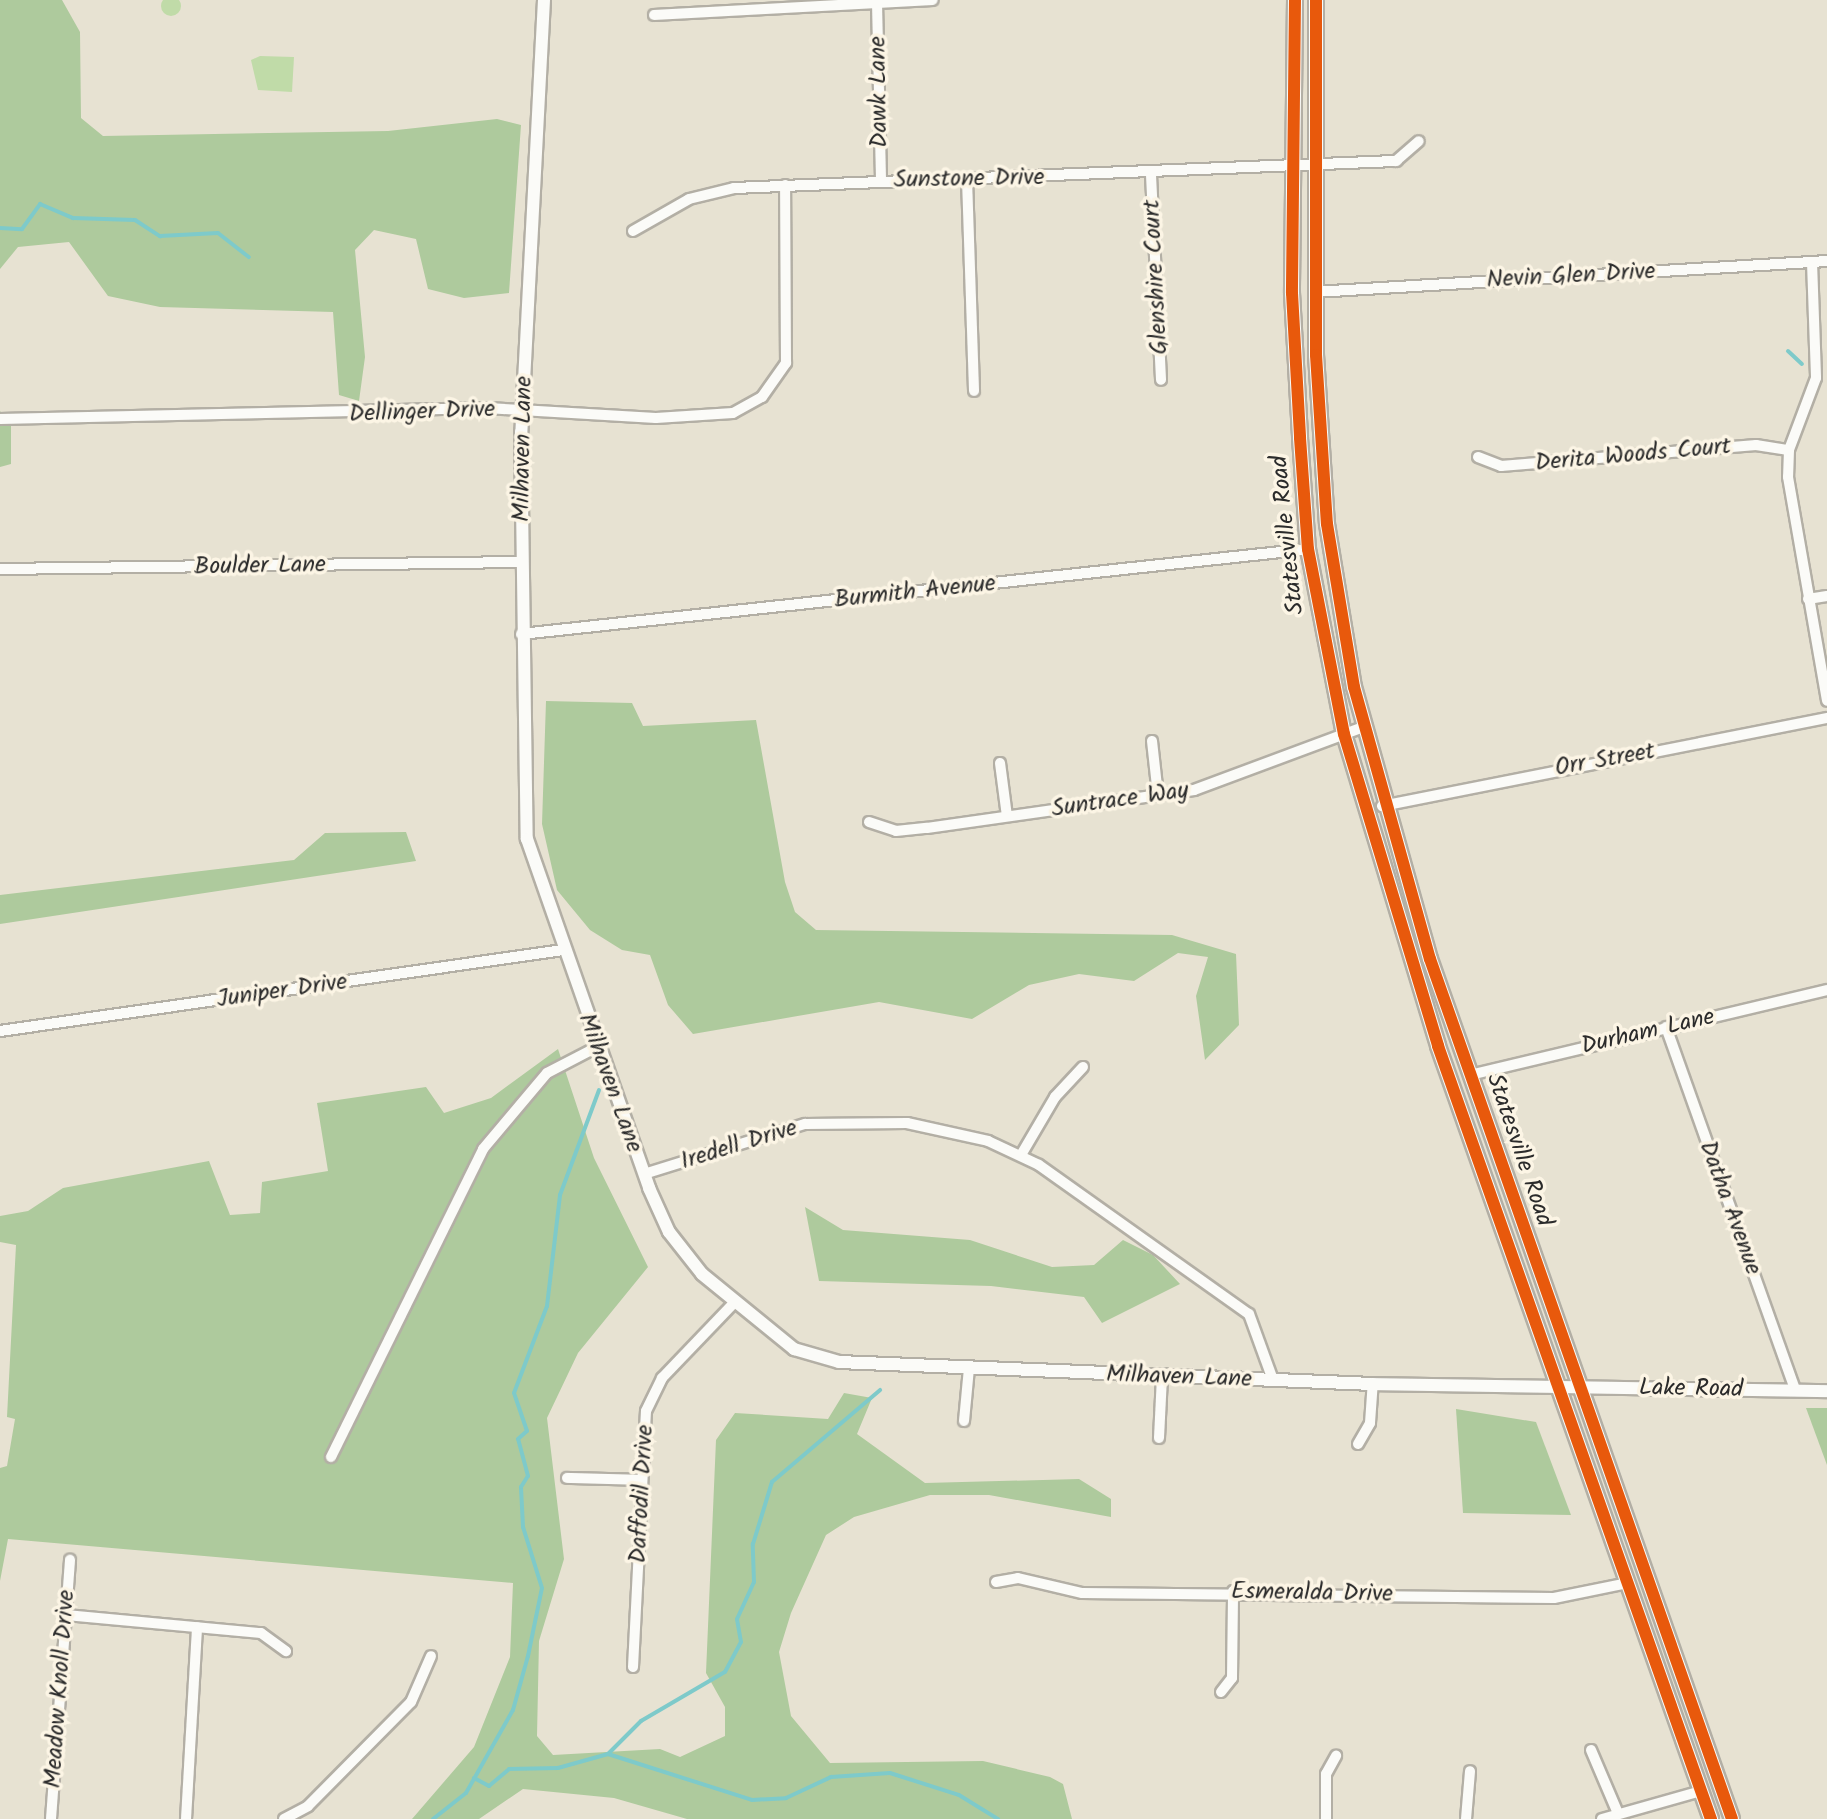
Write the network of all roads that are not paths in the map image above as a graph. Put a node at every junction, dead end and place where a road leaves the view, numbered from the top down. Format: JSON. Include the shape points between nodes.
{"nodes":[{"id":1,"x":544,"y":0,"type":"edge"},
{"id":2,"x":933,"y":0,"type":"edge"},
{"id":3,"x":1295,"y":0,"type":"edge"},
{"id":4,"x":1316,"y":0,"type":"edge"},
{"id":5,"x":877,"y":3,"type":"junction"},
{"id":6,"x":654,"y":15,"type":"dead end"},
{"id":7,"x":1419,"y":141,"type":"dead end"},
{"id":8,"x":1292,"y":161,"type":"junction"},
{"id":9,"x":1314,"y":161,"type":"junction"},
{"id":10,"x":1151,"y":175,"type":"junction"},
{"id":11,"x":967,"y":179,"type":"junction"},
{"id":12,"x":881,"y":182,"type":"junction"},
{"id":13,"x":785,"y":185,"type":"junction"},
{"id":14,"x":633,"y":231,"type":"dead end"},
{"id":15,"x":1827,"y":261,"type":"edge"},
{"id":16,"x":1812,"y":262,"type":"junction"},
{"id":17,"x":1315,"y":292,"type":"junction"},
{"id":18,"x":1161,"y":380,"type":"dead end"},
{"id":19,"x":974,"y":391,"type":"dead end"},
{"id":20,"x":522,"y":410,"type":"junction"},
{"id":21,"x":0,"y":419,"type":"edge"},
{"id":22,"x":1789,"y":450,"type":"junction"},
{"id":23,"x":1478,"y":457,"type":"dead end"},
{"id":24,"x":1308,"y":549,"type":"junction"},
{"id":25,"x":520,"y":562,"type":"junction"},
{"id":26,"x":0,"y":569,"type":"edge"},
{"id":27,"x":1827,"y":596,"type":"edge"},
{"id":28,"x":1808,"y":599,"type":"junction"},
{"id":29,"x":521,"y":634,"type":"junction"},
{"id":30,"x":1827,"y":701,"type":"edge"},
{"id":31,"x":1827,"y":718,"type":"edge"},
{"id":32,"x":1363,"y":727,"type":"junction"},
{"id":33,"x":1344,"y":734,"type":"junction"},
{"id":34,"x":1152,"y":741,"type":"dead end"},
{"id":35,"x":1000,"y":763,"type":"dead end"},
{"id":36,"x":1158,"y":795,"type":"junction"},
{"id":37,"x":1382,"y":806,"type":"junction"},
{"id":38,"x":1007,"y":816,"type":"junction"},
{"id":39,"x":869,"y":822,"type":"dead end"},
{"id":40,"x":563,"y":950,"type":"junction"},
{"id":41,"x":1827,"y":990,"type":"edge"},
{"id":42,"x":1666,"y":1027,"type":"junction"},
{"id":43,"x":0,"y":1031,"type":"edge"},
{"id":44,"x":595,"y":1048,"type":"junction"},
{"id":45,"x":1083,"y":1067,"type":"dead end"},
{"id":46,"x":1470,"y":1075,"type":"junction"},
{"id":47,"x":1021,"y":1155,"type":"junction"},
{"id":48,"x":644,"y":1174,"type":"junction"},
{"id":49,"x":733,"y":1304,"type":"junction"},
{"id":50,"x":969,"y":1368,"type":"junction"},
{"id":51,"x":1162,"y":1376,"type":"junction"},
{"id":52,"x":1273,"y":1380,"type":"junction"},
{"id":53,"x":1373,"y":1384,"type":"junction"},
{"id":54,"x":1556,"y":1388,"type":"junction"},
{"id":55,"x":1580,"y":1388,"type":"junction"},
{"id":56,"x":1795,"y":1390,"type":"junction"},
{"id":57,"x":1827,"y":1391,"type":"edge"},
{"id":58,"x":964,"y":1421,"type":"dead end"},
{"id":59,"x":1159,"y":1438,"type":"dead end"},
{"id":60,"x":1358,"y":1444,"type":"dead end"},
{"id":61,"x":331,"y":1457,"type":"dead end"},
{"id":62,"x":567,"y":1478,"type":"dead end"},
{"id":63,"x":641,"y":1480,"type":"junction"},
{"id":64,"x":70,"y":1560,"type":"dead end"},
{"id":65,"x":996,"y":1582,"type":"dead end"},
{"id":66,"x":1628,"y":1583,"type":"junction"},
{"id":67,"x":1233,"y":1591,"type":"junction"},
{"id":68,"x":66,"y":1615,"type":"junction"},
{"id":69,"x":197,"y":1627,"type":"junction"},
{"id":70,"x":286,"y":1651,"type":"dead end"},
{"id":71,"x":431,"y":1656,"type":"dead end"},
{"id":72,"x":633,"y":1667,"type":"dead end"},
{"id":73,"x":1221,"y":1692,"type":"dead end"},
{"id":74,"x":1591,"y":1750,"type":"dead end"},
{"id":75,"x":1336,"y":1756,"type":"dead end"},
{"id":76,"x":1470,"y":1771,"type":"dead end"},
{"id":77,"x":1701,"y":1791,"type":"junction"},
{"id":78,"x":1617,"y":1811,"type":"junction"},
{"id":79,"x":51,"y":1819,"type":"edge"},
{"id":80,"x":186,"y":1819,"type":"edge"},
{"id":81,"x":284,"y":1819,"type":"edge"},
{"id":82,"x":1326,"y":1819,"type":"edge"},
{"id":83,"x":1466,"y":1819,"type":"edge"},
{"id":84,"x":1602,"y":1819,"type":"edge"},
{"id":85,"x":1711,"y":1819,"type":"edge"},
{"id":86,"x":1732,"y":1819,"type":"edge"}],
"edges":[{"from":1,"to":20,"type":"street","name":"Milhaven Lane"},
{"from":2,"to":5,"type":"street"},
{"from":3,"to":8,"type":"main road","name":"Statesville Road"},
{"from":4,"to":9,"type":"main road","name":"Statesville Road"},
{"from":5,"to":6,"type":"street"},
{"from":5,"to":12,"type":"street","name":"Dawk Lane"},
{"from":7,"to":9,"type":"street","name":"Sunstone Drive","via":[[1396,161]]},
{"from":8,"to":9,"type":"street","name":"Sunstone Drive"},
{"from":8,"to":10,"type":"street","name":"Sunstone Drive"},
{"from":8,"to":24,"type":"main road","name":"Statesville Road"},
{"from":9,"to":17,"type":"main road","name":"Statesville Road"},
{"from":10,"to":11,"type":"street","name":"Sunstone Drive"},
{"from":10,"to":18,"type":"street","name":"Glenshire Court"},
{"from":11,"to":12,"type":"street","name":"Sunstone Drive"},
{"from":11,"to":19,"type":"street"},
{"from":12,"to":13,"type":"street","name":"Sunstone Drive"},
{"from":13,"to":14,"type":"street","name":"Sunstone Drive","via":[[709,193]]},
{"from":13,"to":20,"type":"street","name":"Dellinger Drive","via":[[789,350],[762,397],[711,417]]},
{"from":15,"to":16,"type":"street","name":"Nevin Glen Drive"},
{"from":16,"to":17,"type":"street","name":"Nevin Glen Drive"},
{"from":16,"to":22,"type":"street","via":[[1816,378]]},
{"from":17,"to":32,"type":"main road","name":"Statesville Road","via":[[1327,524]]},
{"from":20,"to":21,"type":"street","name":"Dellinger Drive"},
{"from":20,"to":25,"type":"street","name":"Milhaven Lane"},
{"from":22,"to":23,"type":"street","name":"Derita Woods Court","via":[[1756,445],[1501,466]]},
{"from":22,"to":28,"type":"street"},
{"from":24,"to":29,"type":"street","name":"Burmith Avenue"},
{"from":24,"to":33,"type":"main road","name":"Statesville Road"},
{"from":25,"to":26,"type":"street","name":"Boulder Lane"},
{"from":25,"to":29,"type":"street","name":"Milhaven Lane"},
{"from":27,"to":28,"type":"street"},
{"from":28,"to":30,"type":"street"},
{"from":29,"to":40,"type":"street","name":"Milhaven Lane","via":[[527,839]]},
{"from":31,"to":37,"type":"street","name":"Orr Street"},
{"from":32,"to":33,"type":"street","name":"Suntrace Way"},
{"from":32,"to":37,"type":"main road","name":"Statesville Road"},
{"from":33,"to":36,"type":"street","name":"Suntrace Way","via":[[1206,786]]},
{"from":33,"to":54,"type":"main road","name":"Statesville Road","via":[[1404,946]]},
{"from":34,"to":36,"type":"street"},
{"from":35,"to":38,"type":"street"},
{"from":36,"to":38,"type":"street","name":"Suntrace Way"},
{"from":37,"to":46,"type":"main road","name":"Statesville Road"},
{"from":38,"to":39,"type":"street","name":"Suntrace Way","via":[[896,831]]},
{"from":40,"to":43,"type":"street","name":"Juniper Drive"},
{"from":40,"to":44,"type":"street","name":"Milhaven Lane"},
{"from":41,"to":42,"type":"street","name":"Durham Lane"},
{"from":42,"to":46,"type":"street","name":"Durham Lane"},
{"from":42,"to":56,"type":"street","name":"Datha Avenue"},
{"from":44,"to":48,"type":"street","name":"Milhaven Lane"},
{"from":44,"to":61,"type":"street","via":[[547,1073],[483,1149]]},
{"from":45,"to":47,"type":"street","via":[[1055,1097]]},
{"from":46,"to":55,"type":"main road","name":"Statesville Road"},
{"from":47,"to":48,"type":"street","name":"Iredell Drive","via":[[949,1130],[849,1120],[781,1129]]},
{"from":47,"to":52,"type":"street","name":"Iredell Drive","via":[[1249,1314]]},
{"from":48,"to":49,"type":"street","name":"Milhaven Lane","via":[[684,1254]]},
{"from":49,"to":50,"type":"street","name":"Milhaven Lane","via":[[818,1358]]},
{"from":49,"to":63,"type":"street","name":"Daffodil Drive","via":[[657,1386],[644,1428]]},
{"from":50,"to":51,"type":"street","name":"Milhaven Lane"},
{"from":50,"to":58,"type":"street"},
{"from":51,"to":52,"type":"street","name":"Milhaven Lane"},
{"from":51,"to":59,"type":"street"},
{"from":52,"to":53,"type":"street","name":"Milhaven Lane"},
{"from":53,"to":54,"type":"street","name":"Milhaven Lane"},
{"from":53,"to":60,"type":"street","via":[[1370,1423]]},
{"from":54,"to":55,"type":"street","name":"Lake Road"},
{"from":54,"to":66,"type":"main road","name":"Statesville Road"},
{"from":55,"to":56,"type":"street","name":"Lake Road"},
{"from":55,"to":86,"type":"main road","name":"Statesville Road"},
{"from":56,"to":57,"type":"street","name":"Lake Road"},
{"from":62,"to":63,"type":"street"},
{"from":63,"to":72,"type":"street","name":"Daffodil Drive"},
{"from":64,"to":68,"type":"street","name":"Meadow Knoll Drive"},
{"from":65,"to":67,"type":"street","name":"Esmeralda Drive","via":[[1018,1578],[1082,1593]]},
{"from":66,"to":67,"type":"street","name":"Esmeralda Drive","via":[[1554,1598]]},
{"from":66,"to":77,"type":"main road","name":"Statesville Road"},
{"from":67,"to":73,"type":"street","via":[[1232,1678]]},
{"from":68,"to":69,"type":"street"},
{"from":68,"to":79,"type":"street","name":"Meadow Knoll Drive"},
{"from":69,"to":70,"type":"street","via":[[261,1633]]},
{"from":69,"to":80,"type":"street"},
{"from":71,"to":81,"type":"street","via":[[411,1702],[308,1806]]},
{"from":74,"to":78,"type":"street"},
{"from":75,"to":82,"type":"street","via":[[1326,1774]]},
{"from":76,"to":83,"type":"street"},
{"from":77,"to":78,"type":"street"},
{"from":77,"to":85,"type":"main road","name":"Statesville Road"},
{"from":78,"to":84,"type":"street"}]}
